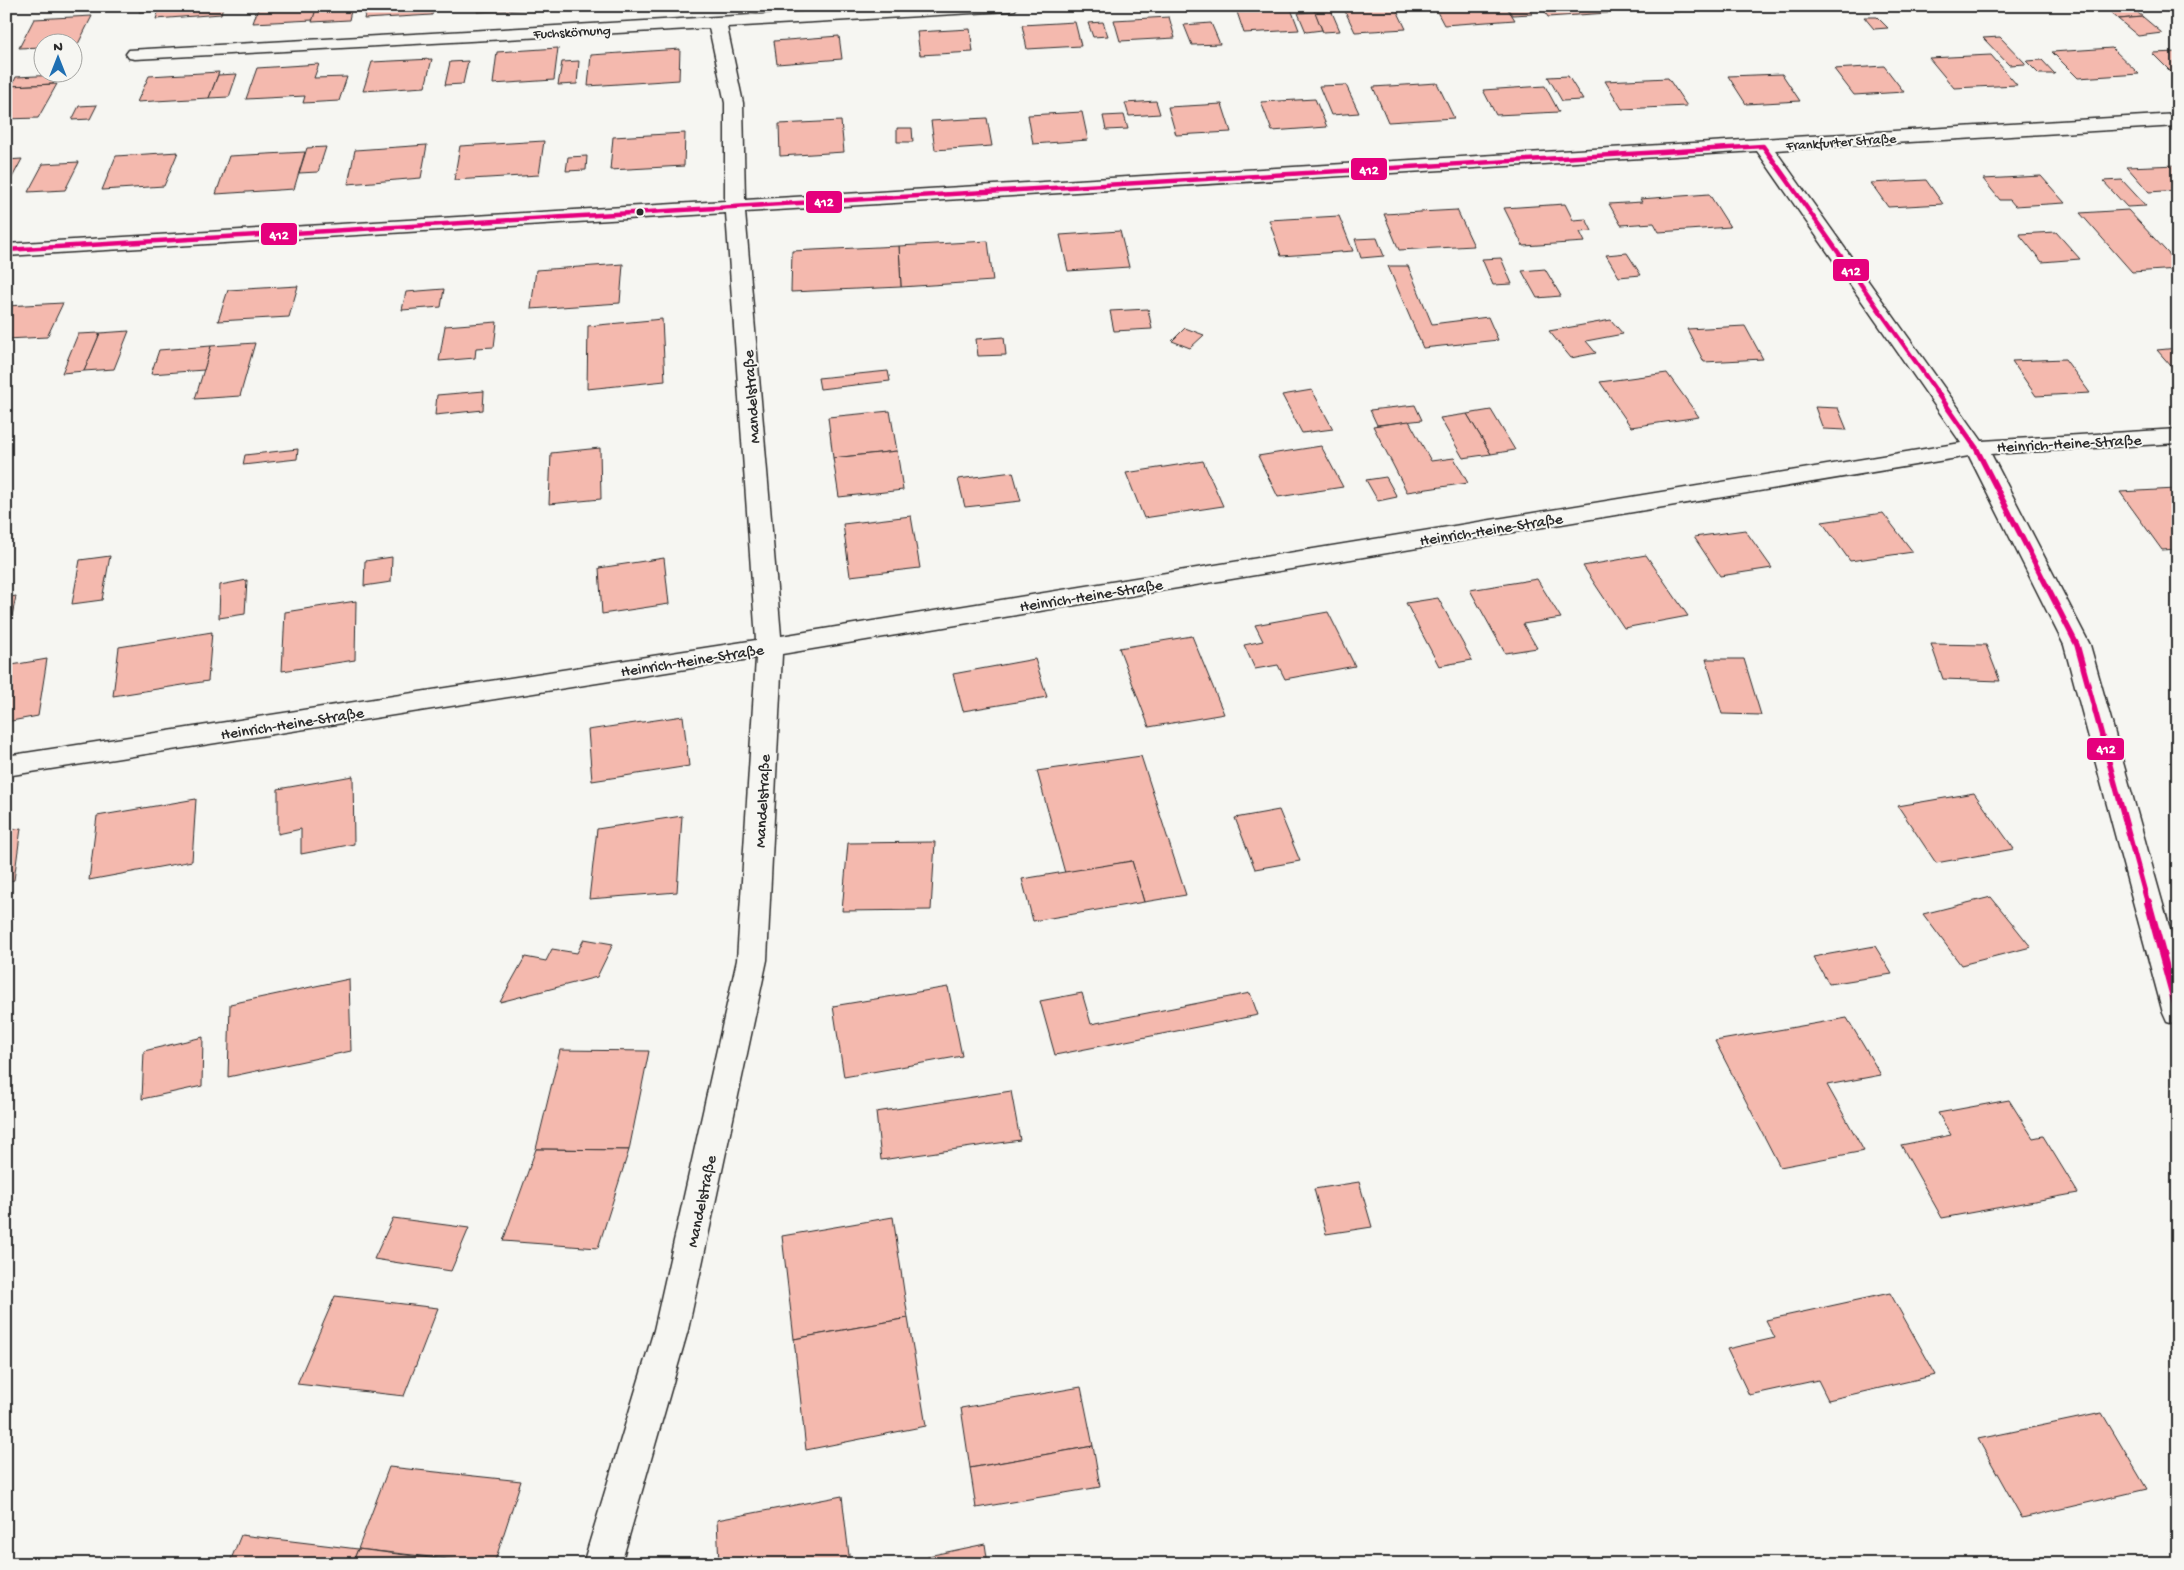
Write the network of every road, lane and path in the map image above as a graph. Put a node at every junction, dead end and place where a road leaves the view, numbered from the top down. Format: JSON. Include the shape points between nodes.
{"nodes":[{"id":1,"x":1009,"y":6,"type":"edge"},
{"id":2,"x":717,"y":24,"type":"junction"},
{"id":3,"x":135,"y":54,"type":"dead end"},
{"id":4,"x":2178,"y":120,"type":"edge"},
{"id":5,"x":1763,"y":146,"type":"junction"},
{"id":6,"x":735,"y":206,"type":"junction"},
{"id":7,"x":6,"y":250,"type":"edge"},
{"id":8,"x":2178,"y":436,"type":"edge"},
{"id":9,"x":1976,"y":448,"type":"junction"},
{"id":10,"x":769,"y":647,"type":"junction"},
{"id":11,"x":6,"y":766,"type":"edge"},
{"id":12,"x":2178,"y":1013,"type":"edge"},
{"id":13,"x":602,"y":1564,"type":"edge"}],
"edges":[{"from":1,"to":2,"type":"street","name":"Fuchskörnung"},
{"from":2,"to":3,"type":"street","name":"Fuchskörnung"},
{"from":2,"to":6,"type":"street","name":"Mandelstraße","via":[[734,103]]},
{"from":4,"to":5,"type":"street","name":"Frankfurter Straße"},
{"from":5,"to":6,"type":"street","name":"Frankfurter Straße"},
{"from":5,"to":9,"type":"street"},
{"from":6,"to":7,"type":"street","name":"Frankfurter Straße"},
{"from":6,"to":10,"type":"street","name":"Mandelstraße"},
{"from":8,"to":9,"type":"street","name":"Heinrich-Heine-Straße"},
{"from":9,"to":10,"type":"street","name":"Heinrich-Heine-Straße"},
{"from":9,"to":12,"type":"street","via":[[2077,645]]},
{"from":10,"to":11,"type":"street","name":"Heinrich-Heine-Straße"},
{"from":10,"to":13,"type":"street","name":"Mandelstraße","via":[[752,960],[671,1330]]}]}
